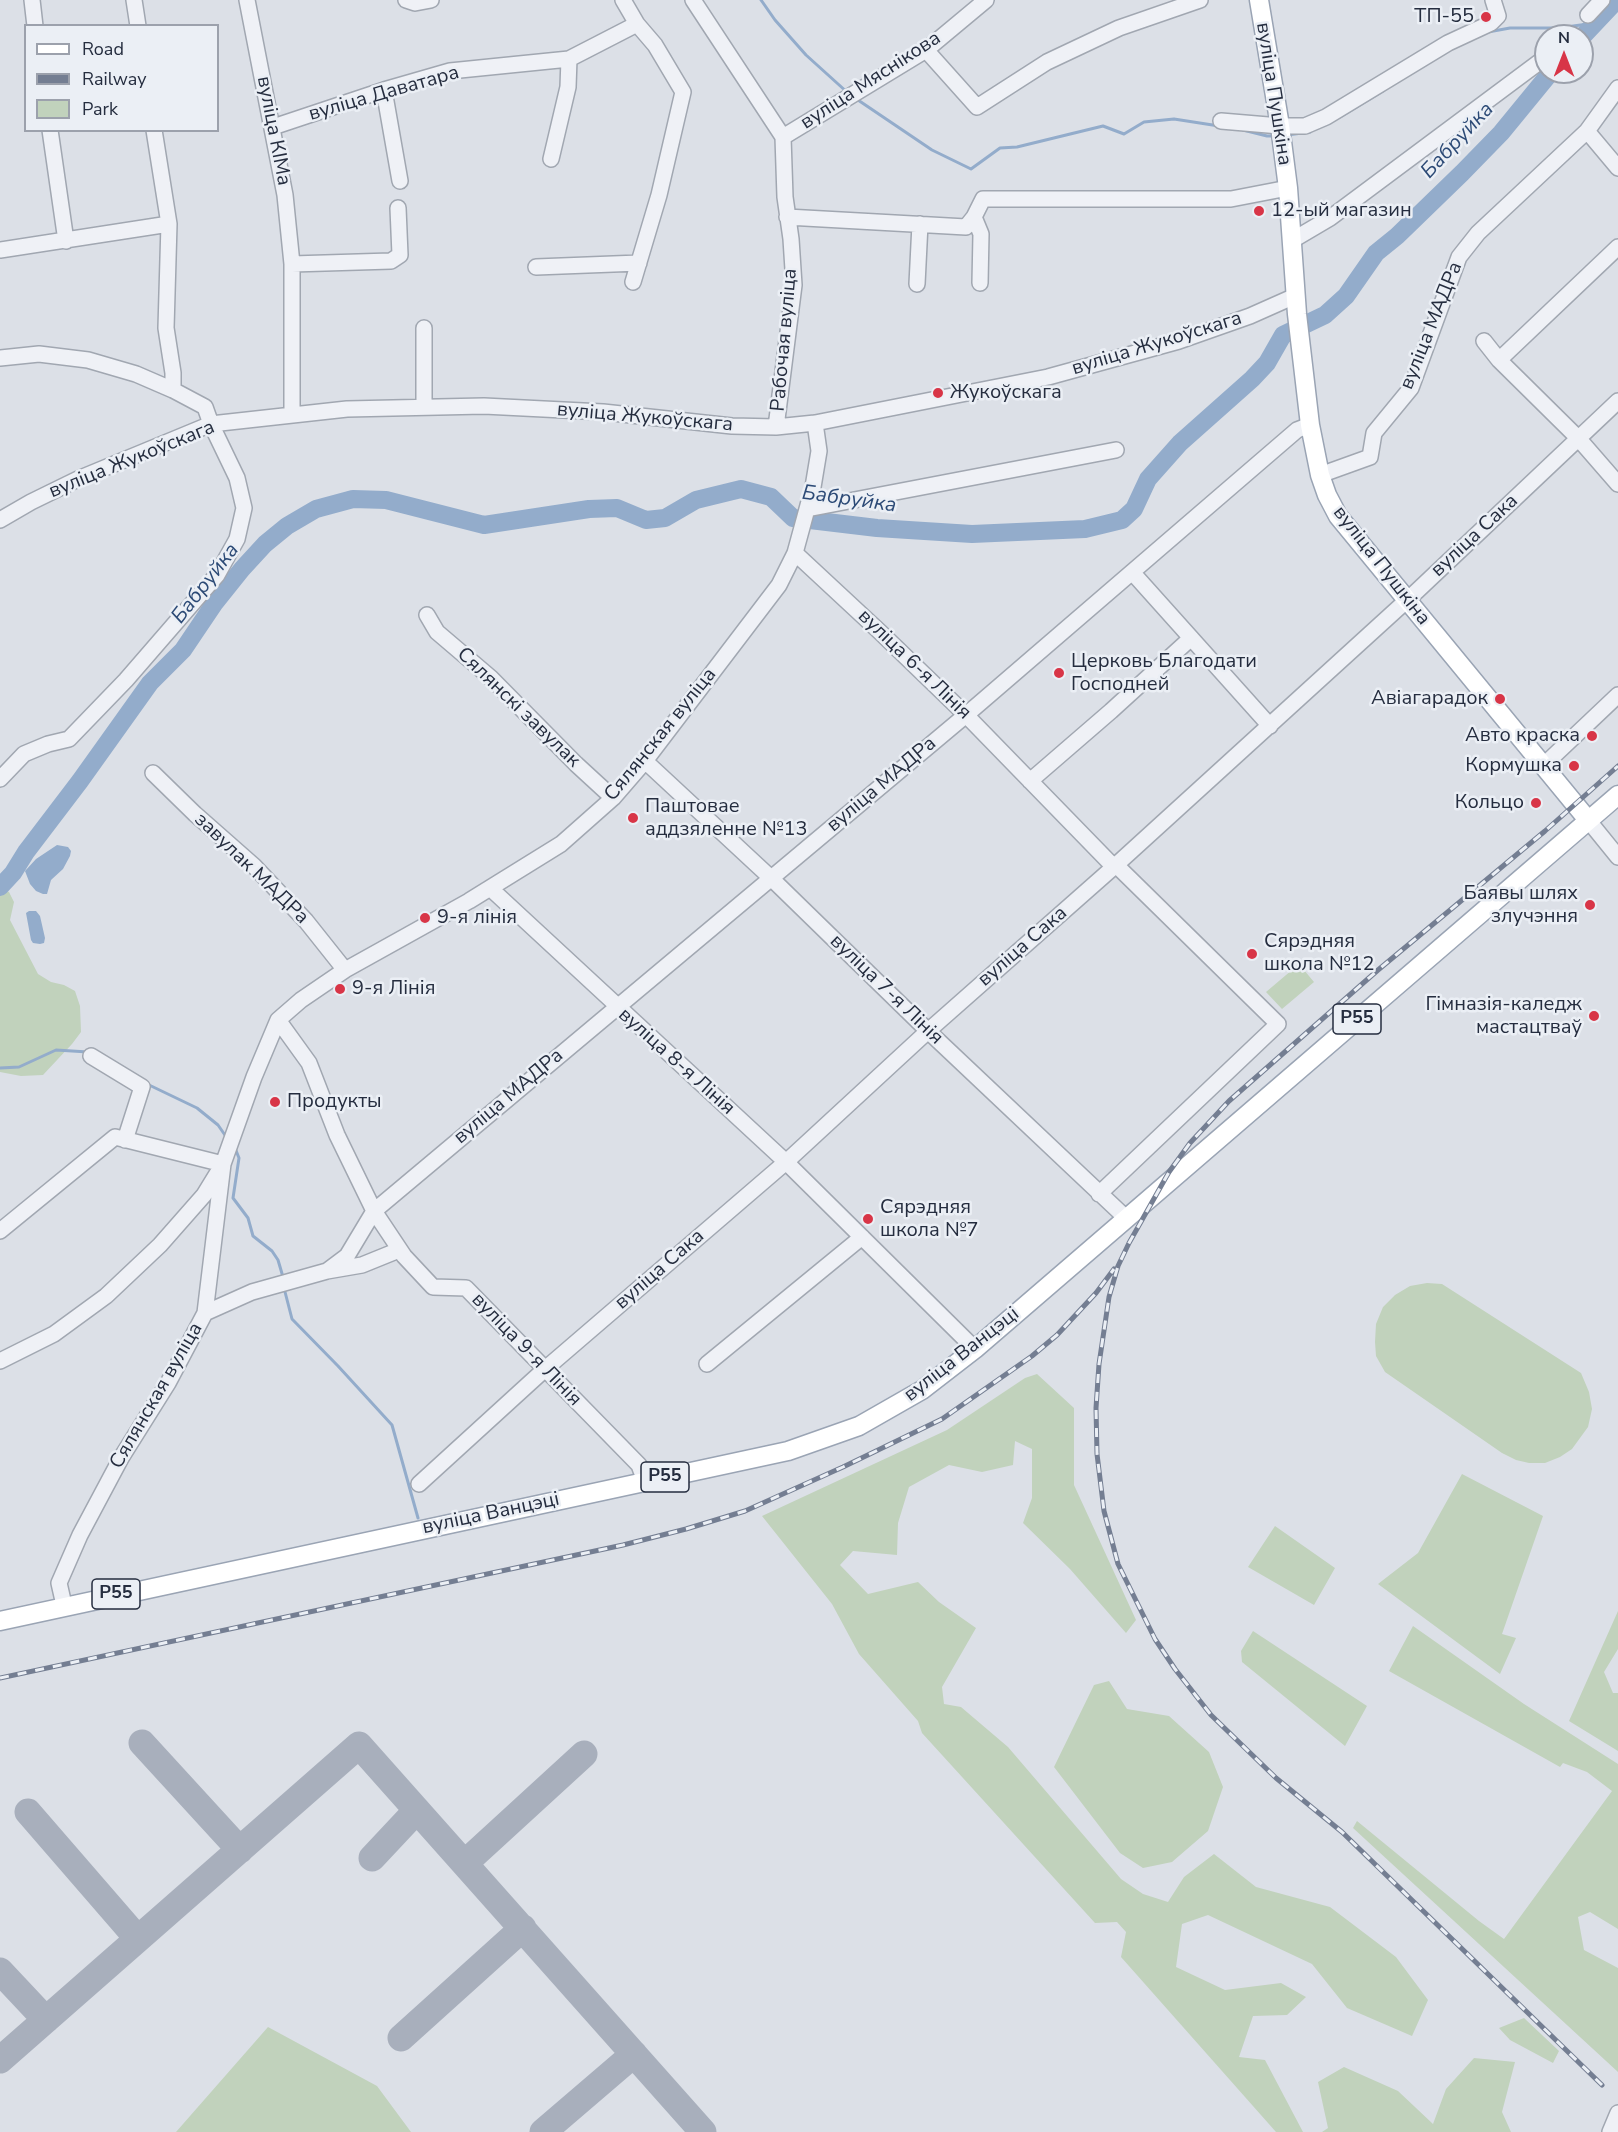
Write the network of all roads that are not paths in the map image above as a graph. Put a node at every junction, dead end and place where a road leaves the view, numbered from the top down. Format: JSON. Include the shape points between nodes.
{"nodes":[{"id":1,"x":32,"y":0,"type":"edge"},
{"id":2,"x":134,"y":0,"type":"edge"},
{"id":3,"x":247,"y":0,"type":"edge"},
{"id":4,"x":406,"y":0,"type":"edge"},
{"id":5,"x":431,"y":0,"type":"edge"},
{"id":6,"x":623,"y":0,"type":"edge"},
{"id":7,"x":693,"y":0,"type":"edge"},
{"id":8,"x":986,"y":0,"type":"edge"},
{"id":9,"x":1200,"y":0,"type":"edge"},
{"id":10,"x":1259,"y":0,"type":"edge"},
{"id":11,"x":1493,"y":0,"type":"edge"},
{"id":12,"x":1602,"y":0,"type":"edge"},
{"id":13,"x":1588,"y":15,"type":"dead end"},
{"id":14,"x":35,"y":24,"type":"edge"},
{"id":15,"x":138,"y":24,"type":"edge"},
{"id":16,"x":637,"y":24,"type":"junction"},
{"id":17,"x":926,"y":50,"type":"junction"},
{"id":18,"x":569,"y":59,"type":"junction"},
{"id":19,"x":1534,"y":66,"type":"edge"},
{"id":20,"x":1618,"y":87,"type":"edge"},
{"id":21,"x":384,"y":90,"type":"junction"},
{"id":22,"x":1221,"y":121,"type":"dead end"},
{"id":23,"x":273,"y":127,"type":"junction"},
{"id":24,"x":1587,"y":131,"type":"junction"},
{"id":25,"x":50,"y":132,"type":"edge"},
{"id":26,"x":154,"y":132,"type":"edge"},
{"id":27,"x":1281,"y":133,"type":"junction"},
{"id":28,"x":783,"y":137,"type":"junction"},
{"id":29,"x":551,"y":159,"type":"dead end"},
{"id":30,"x":1618,"y":168,"type":"edge"},
{"id":31,"x":400,"y":181,"type":"dead end"},
{"id":32,"x":1288,"y":188,"type":"junction"},
{"id":33,"x":398,"y":208,"type":"dead end"},
{"id":34,"x":788,"y":217,"type":"junction"},
{"id":35,"x":974,"y":217,"type":"junction"},
{"id":36,"x":169,"y":224,"type":"junction"},
{"id":37,"x":920,"y":224,"type":"junction"},
{"id":38,"x":66,"y":241,"type":"junction"},
{"id":39,"x":1292,"y":241,"type":"junction"},
{"id":40,"x":1618,"y":247,"type":"edge"},
{"id":41,"x":0,"y":250,"type":"edge"},
{"id":42,"x":639,"y":262,"type":"junction"},
{"id":43,"x":292,"y":264,"type":"junction"},
{"id":44,"x":536,"y":267,"type":"dead end"},
{"id":45,"x":633,"y":282,"type":"dead end"},
{"id":46,"x":980,"y":283,"type":"dead end"},
{"id":47,"x":917,"y":284,"type":"dead end"},
{"id":48,"x":1296,"y":305,"type":"junction"},
{"id":49,"x":424,"y":328,"type":"dead end"},
{"id":50,"x":1484,"y":341,"type":"dead end"},
{"id":51,"x":0,"y":358,"type":"edge"},
{"id":52,"x":1499,"y":360,"type":"junction"},
{"id":53,"x":173,"y":390,"type":"junction"},
{"id":54,"x":1618,"y":401,"type":"edge"},
{"id":55,"x":424,"y":407,"type":"junction"},
{"id":56,"x":292,"y":414,"type":"junction"},
{"id":57,"x":815,"y":423,"type":"junction"},
{"id":58,"x":211,"y":424,"type":"junction"},
{"id":59,"x":1310,"y":425,"type":"junction"},
{"id":60,"x":777,"y":427,"type":"junction"},
{"id":61,"x":1578,"y":438,"type":"junction"},
{"id":62,"x":1116,"y":450,"type":"dead end"},
{"id":63,"x":1320,"y":475,"type":"junction"},
{"id":64,"x":1618,"y":484,"type":"edge"},
{"id":65,"x":807,"y":509,"type":"junction"},
{"id":66,"x":0,"y":520,"type":"edge"},
{"id":67,"x":795,"y":553,"type":"junction"},
{"id":68,"x":1132,"y":572,"type":"junction"},
{"id":69,"x":1407,"y":600,"type":"junction"},
{"id":70,"x":427,"y":615,"type":"dead end"},
{"id":71,"x":1190,"y":639,"type":"junction"},
{"id":72,"x":1618,"y":695,"type":"edge"},
{"id":73,"x":966,"y":715,"type":"junction"},
{"id":74,"x":1270,"y":726,"type":"junction"},
{"id":75,"x":645,"y":761,"type":"junction"},
{"id":76,"x":1544,"y":766,"type":"junction"},
{"id":77,"x":153,"y":772,"type":"dead end"},
{"id":78,"x":0,"y":779,"type":"edge"},
{"id":79,"x":1030,"y":781,"type":"junction"},
{"id":80,"x":1618,"y":795,"type":"edge"},
{"id":81,"x":613,"y":798,"type":"junction"},
{"id":82,"x":1588,"y":820,"type":"junction"},
{"id":83,"x":1618,"y":857,"type":"edge"},
{"id":84,"x":1115,"y":866,"type":"junction"},
{"id":85,"x":771,"y":878,"type":"junction"},
{"id":86,"x":490,"y":888,"type":"junction"},
{"id":87,"x":345,"y":970,"type":"junction"},
{"id":88,"x":616,"y":1006,"type":"junction"},
{"id":89,"x":278,"y":1020,"type":"junction"},
{"id":90,"x":928,"y":1030,"type":"junction"},
{"id":91,"x":91,"y":1056,"type":"dead end"},
{"id":92,"x":125,"y":1140,"type":"junction"},
{"id":93,"x":786,"y":1162,"type":"junction"},
{"id":94,"x":223,"y":1164,"type":"junction"},
{"id":95,"x":1099,"y":1194,"type":"junction"},
{"id":96,"x":374,"y":1211,"type":"junction"},
{"id":97,"x":1126,"y":1218,"type":"junction"},
{"id":98,"x":0,"y":1231,"type":"edge"},
{"id":99,"x":862,"y":1237,"type":"junction"},
{"id":100,"x":399,"y":1250,"type":"junction"},
{"id":101,"x":327,"y":1271,"type":"junction"},
{"id":102,"x":205,"y":1313,"type":"junction"},
{"id":103,"x":975,"y":1349,"type":"junction"},
{"id":104,"x":0,"y":1361,"type":"edge"},
{"id":105,"x":707,"y":1365,"type":"dead end"},
{"id":106,"x":544,"y":1370,"type":"junction"},
{"id":107,"x":645,"y":1481,"type":"junction"},
{"id":108,"x":419,"y":1484,"type":"dead end"},
{"id":109,"x":64,"y":1605,"type":"junction"},
{"id":110,"x":0,"y":1620,"type":"edge"},
{"id":111,"x":1618,"y":2113,"type":"edge"},
{"id":112,"x":1610,"y":2132,"type":"edge"}],
"edges":[{"from":1,"to":14,"type":"street"},
{"from":2,"to":15,"type":"street"},
{"from":3,"to":23,"type":"street","name":"вуліца КІМа"},
{"from":4,"to":5,"type":"street"},
{"from":6,"to":16,"type":"street"},
{"from":7,"to":28,"type":"street"},
{"from":8,"to":17,"type":"street","name":"вуліца Мяснікова"},
{"from":9,"to":17,"type":"street","via":[[1119,28],[1047,62],[977,106]]},
{"from":10,"to":27,"type":"main road","name":"вуліца Пушкіна"},
{"from":11,"to":27,"type":"street","via":[[1498,16],[1491,23],[1448,43],[1326,117]]},
{"from":12,"to":13,"type":"street"},
{"from":16,"to":18,"type":"street","name":"вуліца Даватара"},
{"from":16,"to":42,"type":"street","via":[[655,45],[683,92]]},
{"from":17,"to":28,"type":"street","name":"вуліца Мяснікова"},
{"from":18,"to":21,"type":"street","name":"вуліца Даватара","via":[[450,71]]},
{"from":18,"to":29,"type":"street","via":[[568,87]]},
{"from":19,"to":39,"type":"street","via":[[1330,218]]},
{"from":20,"to":24,"type":"street","name":"вуліца МАДРа"},
{"from":21,"to":23,"type":"street","name":"вуліца Даватара"},
{"from":21,"to":31,"type":"street"},
{"from":22,"to":27,"type":"street"},
{"from":23,"to":43,"type":"street","name":"вуліца КІМа"},
{"from":24,"to":30,"type":"street"},
{"from":24,"to":63,"type":"street","name":"вуліца МАДРа","via":[[1479,233],[1459,257],[1411,388],[1374,433],[1370,457]]},
{"from":25,"to":38,"type":"street"},
{"from":26,"to":36,"type":"street"},
{"from":27,"to":32,"type":"main road","name":"вуліца Пушкіна"},
{"from":28,"to":34,"type":"street","name":"Рабочая вуліца"},
{"from":32,"to":35,"type":"street","name":"вуліца Пушкіна","via":[[1231,199],[983,199]]},
{"from":32,"to":39,"type":"main road","name":"вуліца Пушкіна"},
{"from":33,"to":43,"type":"street","via":[[400,255],[391,261]]},
{"from":34,"to":37,"type":"street"},
{"from":34,"to":60,"type":"street","name":"Рабочая вуліца","via":[[794,285]]},
{"from":35,"to":37,"type":"street","via":[[966,227]]},
{"from":35,"to":46,"type":"street","via":[[981,234]]},
{"from":36,"to":38,"type":"street"},
{"from":36,"to":53,"type":"street","via":[[166,328]]},
{"from":37,"to":47,"type":"street"},
{"from":38,"to":41,"type":"street"},
{"from":39,"to":48,"type":"main road","name":"вуліца Пушкіна"},
{"from":40,"to":52,"type":"street"},
{"from":42,"to":44,"type":"street"},
{"from":42,"to":45,"type":"street"},
{"from":43,"to":56,"type":"street","name":"вуліца КІМа"},
{"from":48,"to":57,"type":"street","name":"вуліца Жукоўскага","via":[[1250,315],[1179,341],[1048,377]]},
{"from":48,"to":59,"type":"main road","name":"вуліца Пушкіна"},
{"from":49,"to":55,"type":"street"},
{"from":50,"to":52,"type":"street"},
{"from":51,"to":53,"type":"street","via":[[39,354],[88,360]]},
{"from":52,"to":61,"type":"street"},
{"from":53,"to":58,"type":"street","via":[[205,407]]},
{"from":54,"to":61,"type":"street","name":"вуліца Сака"},
{"from":55,"to":56,"type":"street","name":"вуліца Жукоўскага"},
{"from":55,"to":60,"type":"street","name":"вуліца Жукоўскага","via":[[579,411]]},
{"from":56,"to":58,"type":"street","name":"вуліца Жукоўскага"},
{"from":57,"to":60,"type":"street","name":"вуліца Жукоўскага"},
{"from":57,"to":65,"type":"street","name":"Сялянская вуліца","via":[[819,451]]},
{"from":58,"to":66,"type":"street","name":"вуліца Жукоўскага","via":[[78,479]]},
{"from":58,"to":78,"type":"street","via":[[237,478],[244,508],[237,539],[217,575],[69,740],[24,754]]},
{"from":59,"to":63,"type":"main road","name":"вуліца Пушкіна"},
{"from":59,"to":68,"type":"street","name":"вуліца МАДРа","via":[[1297,430]]},
{"from":61,"to":64,"type":"street"},
{"from":61,"to":69,"type":"street","name":"вуліца Сака"},
{"from":62,"to":65,"type":"street"},
{"from":63,"to":69,"type":"main road","name":"вуліца Пушкіна","via":[[1338,516]]},
{"from":65,"to":67,"type":"street","name":"Сялянская вуліца"},
{"from":67,"to":73,"type":"street","name":"вуліца 6-я Лінія"},
{"from":67,"to":75,"type":"street","name":"Сялянская вуліца","via":[[778,585]]},
{"from":68,"to":71,"type":"street"},
{"from":68,"to":73,"type":"street","name":"вуліца МАДРа"},
{"from":69,"to":74,"type":"street","name":"вуліца Сака"},
{"from":69,"to":76,"type":"main road","name":"вуліца Пушкіна"},
{"from":70,"to":81,"type":"street","name":"Сялянскі завулак","via":[[437,632],[491,678]]},
{"from":71,"to":74,"type":"street"},
{"from":71,"to":79,"type":"street"},
{"from":72,"to":76,"type":"street"},
{"from":73,"to":79,"type":"street","name":"вуліца 6-я Лінія"},
{"from":73,"to":85,"type":"street","name":"вуліца МАДРа"},
{"from":74,"to":84,"type":"street","name":"вуліца Сака"},
{"from":75,"to":81,"type":"street","name":"Сялянская вуліца"},
{"from":75,"to":85,"type":"street","name":"вуліца 7-я Лінія"},
{"from":76,"to":82,"type":"main road","name":"вуліца Пушкіна"},
{"from":77,"to":87,"type":"street","name":"завулак МАДРа","via":[[254,866]]},
{"from":79,"to":84,"type":"street","name":"вуліца 6-я Лінія"},
{"from":80,"to":82,"type":"main road","name":"вуліца Ванцэці","number":"Р55"},
{"from":81,"to":86,"type":"street","name":"Сялянская вуліца","via":[[561,844]]},
{"from":82,"to":83,"type":"street"},
{"from":82,"to":97,"type":"main road","name":"вуліца Ванцэці","number":"Р55"},
{"from":84,"to":90,"type":"street","name":"вуліца Сака"},
{"from":84,"to":95,"type":"street","name":"вуліца 6-я Лінія","via":[[1278,1024]]},
{"from":85,"to":88,"type":"street","name":"вуліца МАДРа"},
{"from":85,"to":90,"type":"street","name":"вуліца 7-я Лінія"},
{"from":86,"to":87,"type":"street","name":"Сялянская вуліца"},
{"from":86,"to":88,"type":"street","name":"вуліца 8-я Лінія"},
{"from":87,"to":89,"type":"street","name":"Сялянская вуліца"},
{"from":88,"to":93,"type":"street","name":"вуліца 8-я Лінія"},
{"from":88,"to":96,"type":"street","name":"вуліца МАДРа"},
{"from":89,"to":94,"type":"street","name":"Сялянская вуліца"},
{"from":89,"to":96,"type":"street","name":"вуліца 9-я Лінія","via":[[309,1063],[337,1136]]},
{"from":90,"to":93,"type":"street","name":"вуліца Сака"},
{"from":90,"to":95,"type":"street","name":"вуліца 7-я Лінія"},
{"from":91,"to":92,"type":"street","via":[[142,1087]]},
{"from":92,"to":94,"type":"street"},
{"from":92,"to":98,"type":"street","via":[[114,1137]]},
{"from":93,"to":99,"type":"street","name":"вуліца 8-я Лінія"},
{"from":93,"to":106,"type":"street","name":"вуліца Сака"},
{"from":94,"to":102,"type":"street","name":"Сялянская вуліца"},
{"from":94,"to":104,"type":"street","via":[[204,1195],[160,1245],[106,1296],[54,1334]]},
{"from":95,"to":97,"type":"street","name":"вуліца 7-я Лінія"},
{"from":96,"to":100,"type":"street","name":"вуліца 9-я Лінія"},
{"from":96,"to":101,"type":"street","name":"вуліца МАДРа","via":[[347,1256]]},
{"from":97,"to":103,"type":"main road","name":"вуліца Ванцэці","number":"Р55"},
{"from":99,"to":103,"type":"street","name":"вуліца 8-я Лінія"},
{"from":99,"to":105,"type":"street"},
{"from":100,"to":101,"type":"street","name":"вуліца МАДРа","via":[[362,1264]]},
{"from":100,"to":106,"type":"street","name":"вуліца 9-я Лінія","via":[[433,1287],[466,1288]]},
{"from":101,"to":102,"type":"street","name":"вуліца МАДРа","via":[[252,1292]]},
{"from":102,"to":109,"type":"street","name":"Сялянская вуліца","via":[[80,1535],[59,1583]]},
{"from":103,"to":107,"type":"main road","name":"вуліца Ванцэці","number":"Р55","via":[[922,1390],[859,1426],[788,1450]]},
{"from":106,"to":107,"type":"street","name":"вуліца 9-я Лінія","via":[[639,1465]]},
{"from":106,"to":108,"type":"street","name":"вуліца Сака"},
{"from":107,"to":109,"type":"main road","name":"вуліца Ванцэці","number":"Р55"},
{"from":109,"to":110,"type":"main road","name":"вуліца Ванцэці","number":"Р55"},
{"from":111,"to":112,"type":"street"}]}
